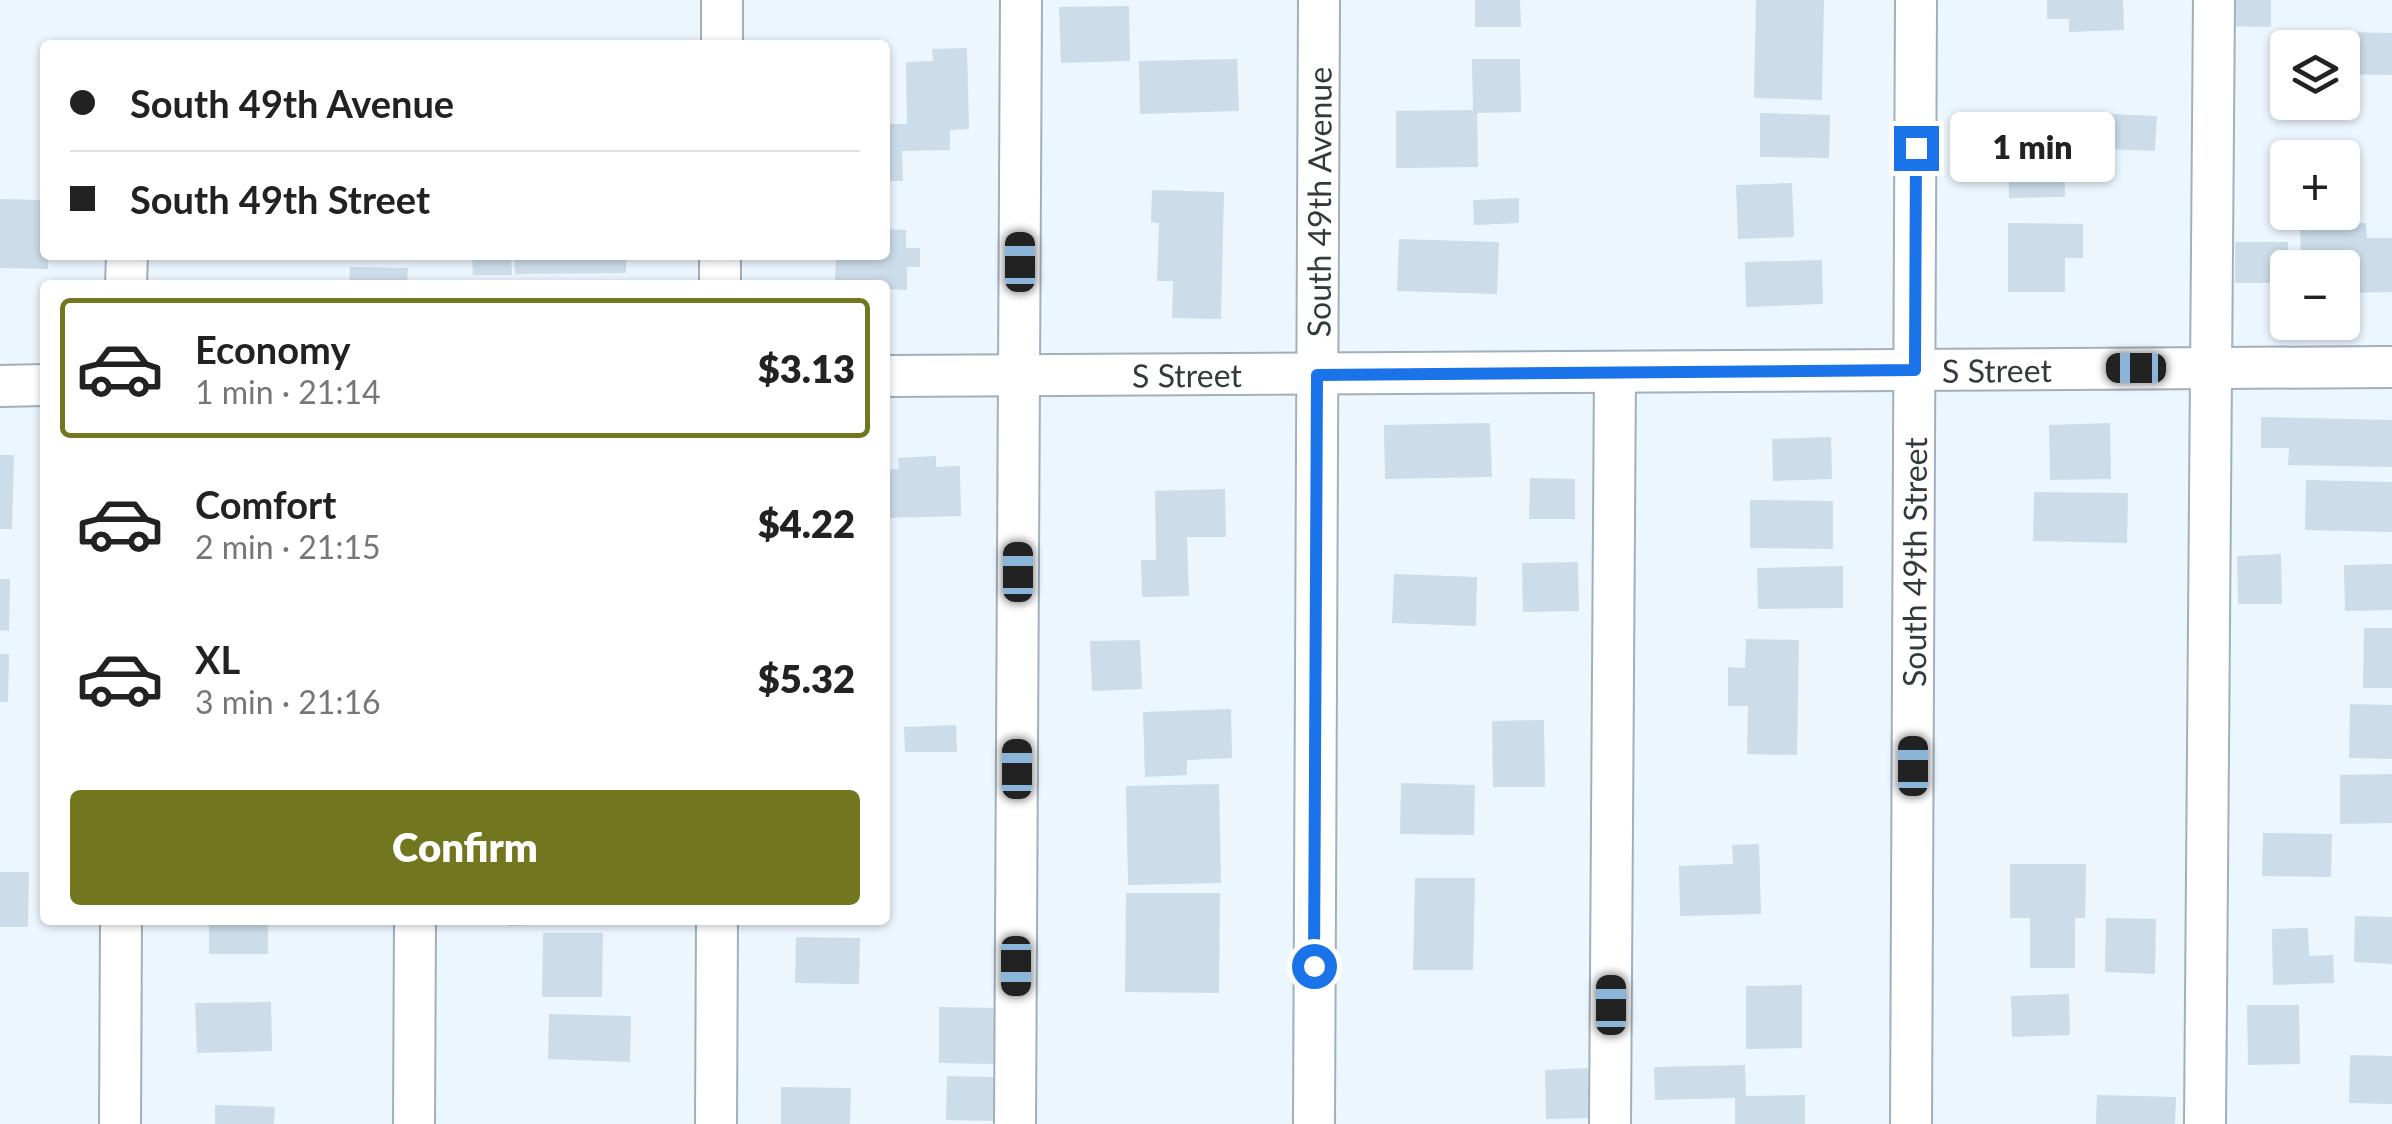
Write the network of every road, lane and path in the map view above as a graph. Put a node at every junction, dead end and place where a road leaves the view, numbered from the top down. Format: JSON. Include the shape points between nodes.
{"nodes":[{"id":1,"x":722,"y":0,"type":"edge"},
{"id":2,"x":1021,"y":0,"type":"edge"},
{"id":3,"x":1319,"y":0,"type":"edge"},
{"id":4,"x":1916,"y":0,"type":"edge"},
{"id":5,"x":2214,"y":0,"type":"edge"},
{"id":6,"x":722,"y":40,"type":"edge"},
{"id":7,"x":2392,"y":367,"type":"edge"},
{"id":8,"x":2210,"y":368,"type":"junction"},
{"id":9,"x":1915,"y":370,"type":"junction"},
{"id":10,"x":1615,"y":372,"type":"junction"},
{"id":11,"x":1020,"y":374,"type":"junction"},
{"id":12,"x":1317,"y":375,"type":"junction"},
{"id":13,"x":890,"y":376,"type":"edge"},
{"id":14,"x":0,"y":386,"type":"edge"},
{"id":15,"x":40,"y":386,"type":"edge"},
{"id":16,"x":121,"y":925,"type":"edge"},
{"id":17,"x":415,"y":925,"type":"edge"},
{"id":18,"x":716,"y":925,"type":"edge"},
{"id":19,"x":120,"y":1124,"type":"edge"},
{"id":20,"x":414,"y":1124,"type":"edge"},
{"id":21,"x":716,"y":1124,"type":"edge"},
{"id":22,"x":1015,"y":1124,"type":"edge"},
{"id":23,"x":1314,"y":1124,"type":"edge"},
{"id":24,"x":1610,"y":1124,"type":"edge"},
{"id":25,"x":1912,"y":1124,"type":"edge"},
{"id":26,"x":2205,"y":1124,"type":"edge"}],
"edges":[{"from":1,"to":6,"type":"street"},
{"from":2,"to":11,"type":"street"},
{"from":3,"to":12,"type":"street","name":"South 49th Avenue"},
{"from":4,"to":9,"type":"street","name":"South 49th Street"},
{"from":5,"to":8,"type":"street"},
{"from":7,"to":8,"type":"street","name":"S Street"},
{"from":8,"to":9,"type":"street","name":"S Street"},
{"from":8,"to":26,"type":"street"},
{"from":9,"to":10,"type":"street","name":"S Street"},
{"from":9,"to":25,"type":"street","name":"South 49th Street"},
{"from":10,"to":12,"type":"street","name":"S Street"},
{"from":10,"to":24,"type":"street"},
{"from":11,"to":12,"type":"street","name":"S Street"},
{"from":11,"to":13,"type":"street","name":"S Street"},
{"from":11,"to":22,"type":"street"},
{"from":12,"to":23,"type":"street","name":"South 49th Avenue"},
{"from":14,"to":15,"type":"street"},
{"from":16,"to":19,"type":"street"},
{"from":17,"to":20,"type":"street"},
{"from":18,"to":21,"type":"street"}]}
